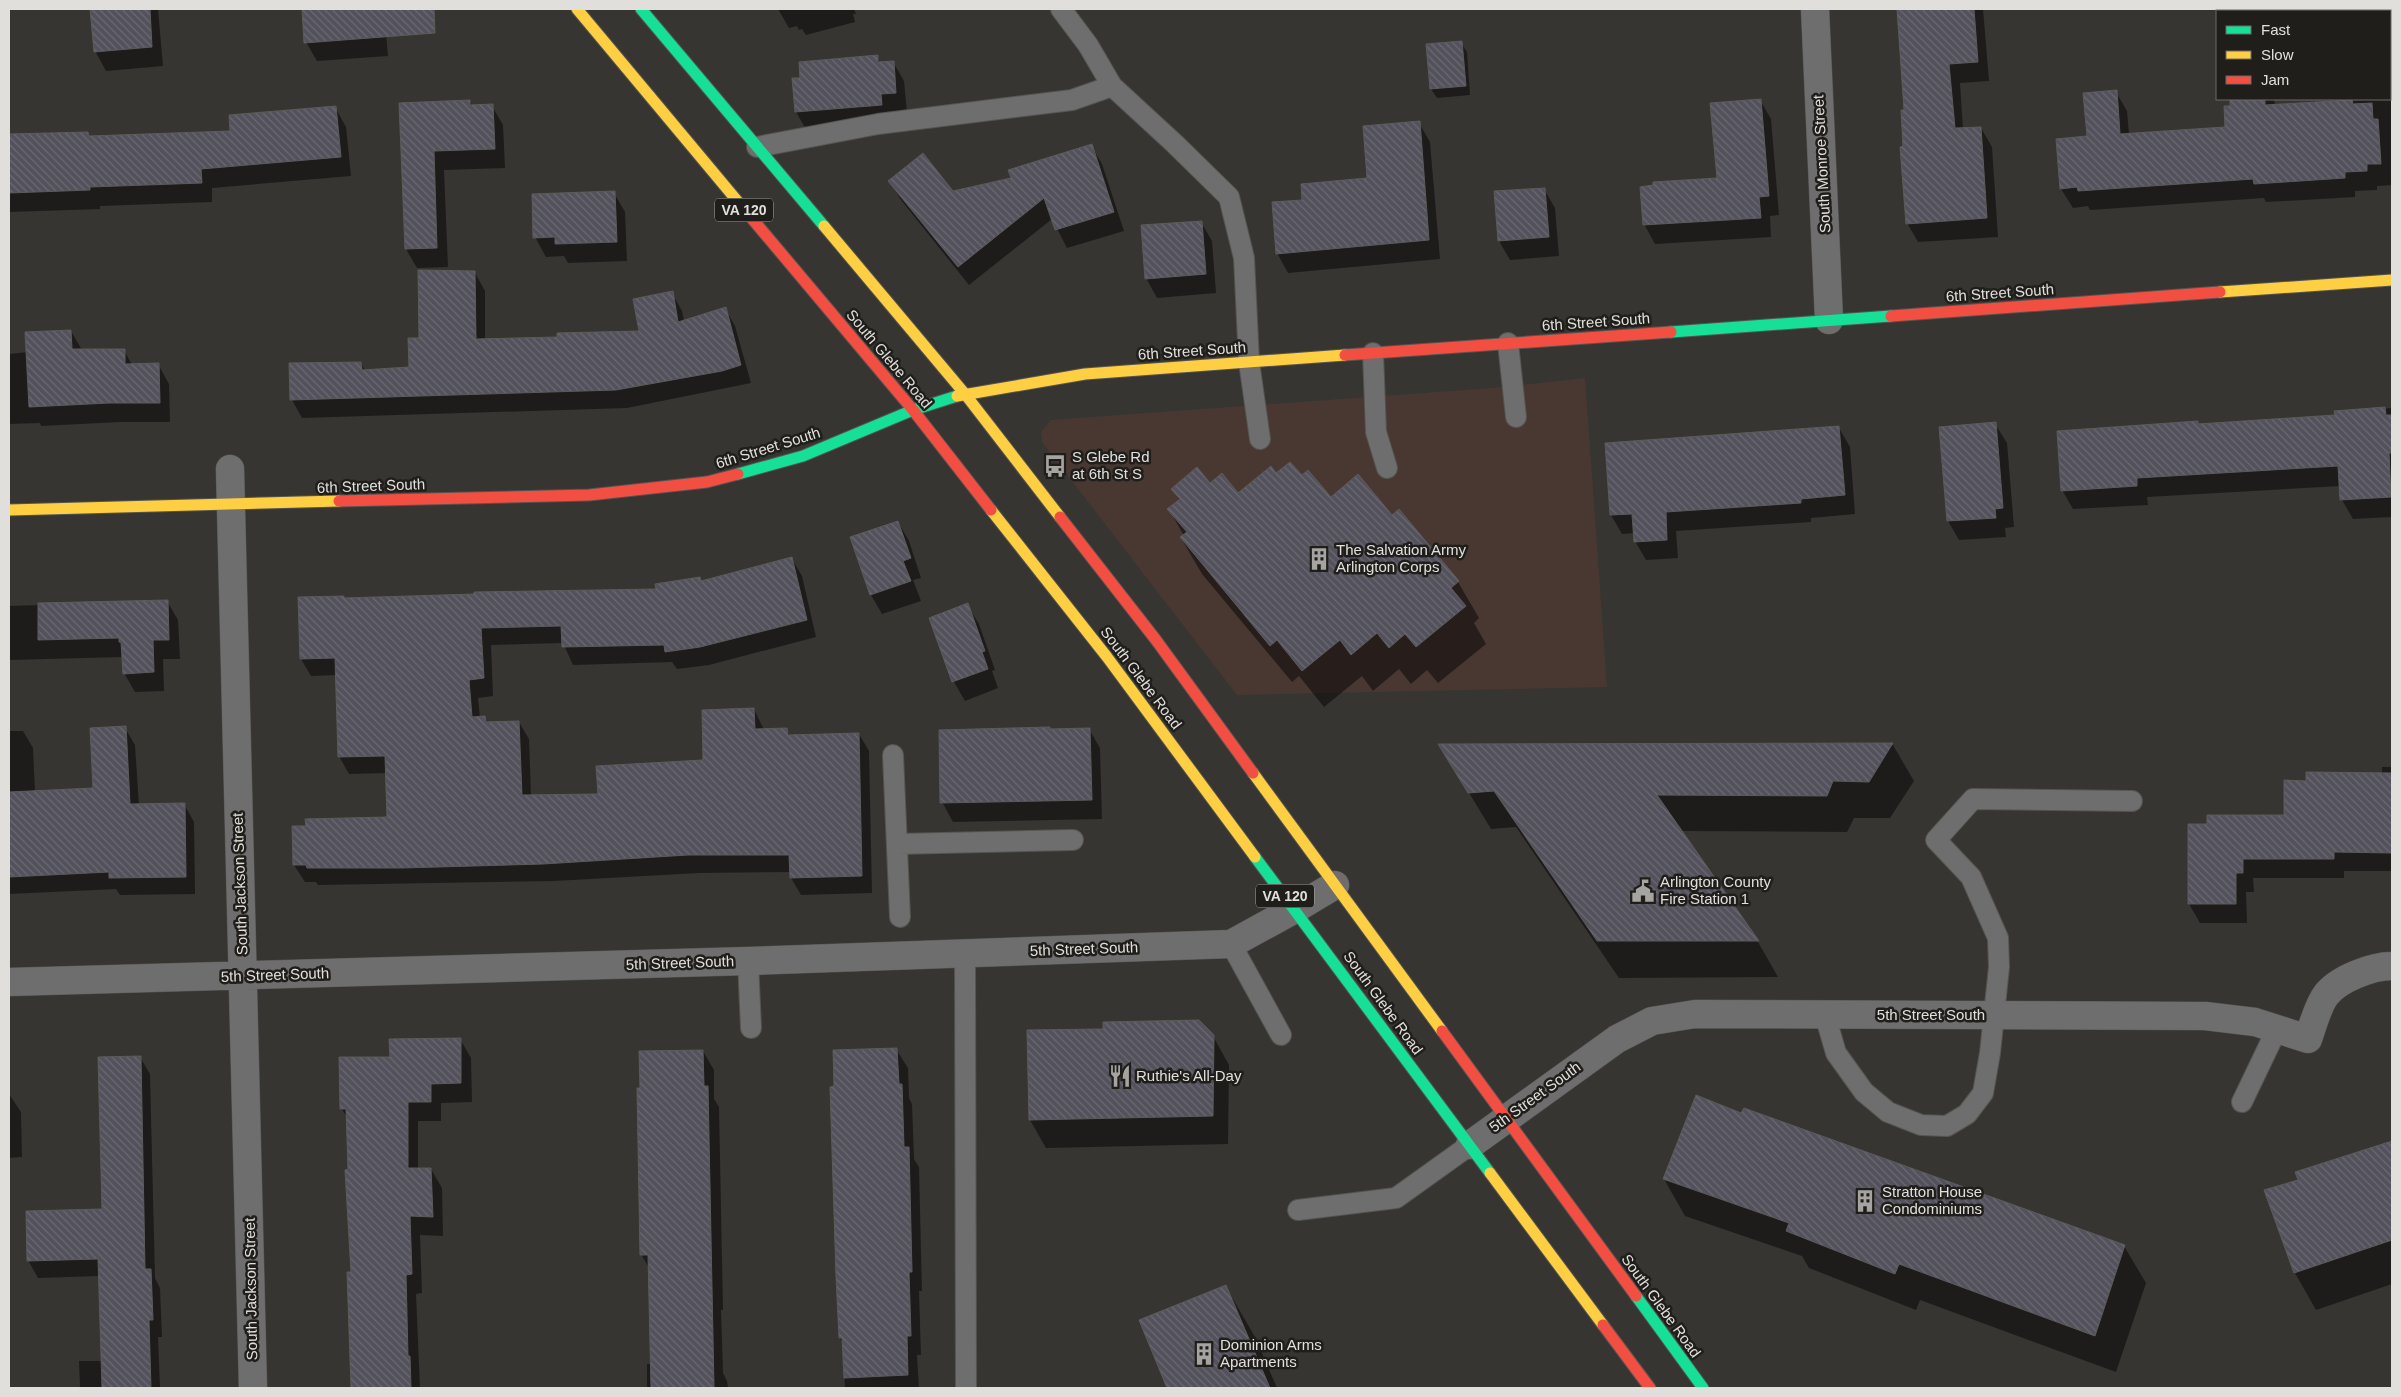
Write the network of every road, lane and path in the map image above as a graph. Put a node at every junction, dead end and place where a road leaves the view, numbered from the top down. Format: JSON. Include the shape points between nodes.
{"nodes":[{"id":1,"x":577,"y":9,"type":"edge"},
{"id":2,"x":641,"y":9,"type":"edge"},
{"id":3,"x":1060,"y":9,"type":"edge"},
{"id":4,"x":1815,"y":9,"type":"edge"},
{"id":5,"x":1112,"y":86,"type":"junction"},
{"id":6,"x":757,"y":147,"type":"junction"},
{"id":7,"x":2392,"y":280,"type":"edge"},
{"id":8,"x":1829,"y":320,"type":"junction"},
{"id":9,"x":1508,"y":343,"type":"junction"},
{"id":10,"x":1373,"y":353,"type":"junction"},
{"id":11,"x":1249,"y":362,"type":"junction"},
{"id":12,"x":965,"y":394,"type":"junction"},
{"id":13,"x":913,"y":410,"type":"junction"},
{"id":14,"x":1516,"y":417,"type":"dead end"},
{"id":15,"x":1260,"y":439,"type":"dead end"},
{"id":16,"x":1387,"y":468,"type":"dead end"},
{"id":17,"x":230,"y":470,"type":"dead end"},
{"id":18,"x":230,"y":505,"type":"junction"},
{"id":19,"x":9,"y":510,"type":"edge"},
{"id":20,"x":893,"y":755,"type":"dead end"},
{"id":21,"x":2132,"y":801,"type":"dead end"},
{"id":22,"x":1074,"y":840,"type":"dead end"},
{"id":23,"x":897,"y":844,"type":"junction"},
{"id":24,"x":1335,"y":885,"type":"junction"},
{"id":25,"x":1295,"y":909,"type":"junction"},
{"id":26,"x":900,"y":917,"type":"dead end"},
{"id":27,"x":1231,"y":944,"type":"junction"},
{"id":28,"x":965,"y":953,"type":"junction"},
{"id":29,"x":748,"y":961,"type":"junction"},
{"id":30,"x":2392,"y":966,"type":"edge"},
{"id":31,"x":243,"y":975,"type":"junction"},
{"id":32,"x":9,"y":982,"type":"edge"},
{"id":33,"x":1825,"y":1015,"type":"junction"},
{"id":34,"x":1992,"y":1016,"type":"junction"},
{"id":35,"x":752,"y":1028,"type":"dead end"},
{"id":36,"x":2277,"y":1029,"type":"junction"},
{"id":37,"x":1281,"y":1035,"type":"dead end"},
{"id":38,"x":2242,"y":1102,"type":"dead end"},
{"id":39,"x":1504,"y":1118,"type":"junction"},
{"id":40,"x":1470,"y":1145,"type":"junction"},
{"id":41,"x":1298,"y":1210,"type":"dead end"},
{"id":42,"x":253,"y":1388,"type":"edge"},
{"id":43,"x":966,"y":1388,"type":"edge"},
{"id":44,"x":1650,"y":1388,"type":"edge"},
{"id":45,"x":1703,"y":1388,"type":"edge"}],
"edges":[{"from":1,"to":13,"type":"main road","name":"South Glebe Road","number":"VA 120"},
{"from":2,"to":6,"type":"main road","name":"South Glebe Road","number":"VA 120"},
{"from":3,"to":5,"type":"lane","via":[[1088,45]]},
{"from":4,"to":8,"type":"street","name":"South Monroe Street"},
{"from":5,"to":6,"type":"lane","via":[[1072,100],[878,124]]},
{"from":5,"to":11,"type":"lane","via":[[1229,197],[1244,258]]},
{"from":6,"to":12,"type":"main road","name":"South Glebe Road","number":"VA 120"},
{"from":7,"to":8,"type":"main road","name":"6th Street South"},
{"from":8,"to":9,"type":"main road","name":"6th Street South"},
{"from":9,"to":10,"type":"main road","name":"6th Street South"},
{"from":9,"to":14,"type":"lane"},
{"from":10,"to":11,"type":"main road","name":"6th Street South"},
{"from":10,"to":16,"type":"lane","via":[[1376,432]]},
{"from":11,"to":12,"type":"main road","name":"6th Street South","via":[[1084,374]]},
{"from":11,"to":15,"type":"lane"},
{"from":12,"to":13,"type":"main road","name":"6th Street South"},
{"from":12,"to":24,"type":"main road","name":"South Glebe Road","number":"VA 120","via":[[1156,640]]},
{"from":13,"to":18,"type":"main road","name":"6th Street South","via":[[803,456],[707,482],[589,496]]},
{"from":13,"to":25,"type":"main road","name":"South Glebe Road","number":"VA 120","via":[[1107,657]]},
{"from":17,"to":18,"type":"street","name":"South Jackson Street"},
{"from":18,"to":19,"type":"main road","name":"6th Street South"},
{"from":18,"to":31,"type":"street","name":"South Jackson Street"},
{"from":20,"to":23,"type":"lane"},
{"from":21,"to":34,"type":"lane","via":[[1973,799],[1936,840],[1971,877],[1998,938],[1999,967]]},
{"from":22,"to":23,"type":"lane"},
{"from":23,"to":26,"type":"lane"},
{"from":24,"to":25,"type":"street","name":"5th Street South"},
{"from":24,"to":39,"type":"main road","name":"South Glebe Road","number":"VA 120"},
{"from":25,"to":27,"type":"street","name":"5th Street South"},
{"from":25,"to":40,"type":"main road","name":"South Glebe Road","number":"VA 120"},
{"from":27,"to":28,"type":"street","name":"5th Street South"},
{"from":27,"to":37,"type":"lane"},
{"from":28,"to":29,"type":"street","name":"5th Street South"},
{"from":28,"to":43,"type":"lane"},
{"from":29,"to":31,"type":"street","name":"5th Street South"},
{"from":29,"to":35,"type":"lane"},
{"from":30,"to":36,"type":"street","name":"5th Street South","via":[[2379,966],[2353,976],[2326,995],[2308,1039]]},
{"from":31,"to":32,"type":"street","name":"5th Street South"},
{"from":31,"to":42,"type":"street","name":"South Jackson Street"},
{"from":33,"to":34,"type":"street","name":"5th Street South"},
{"from":33,"to":34,"type":"lane","via":[[1836,1053],[1864,1092],[1888,1112],[1921,1124],[1947,1126],[1967,1114],[1983,1094]]},
{"from":33,"to":39,"type":"street","name":"5th Street South","via":[[1695,1014],[1652,1020],[1617,1039]]},
{"from":34,"to":36,"type":"street","name":"5th Street South","via":[[2205,1016],[2255,1022]]},
{"from":36,"to":38,"type":"lane"},
{"from":39,"to":40,"type":"street","name":"5th Street South"},
{"from":39,"to":45,"type":"main road","name":"South Glebe Road","number":"VA 120"},
{"from":40,"to":41,"type":"lane","via":[[1396,1198]]},
{"from":40,"to":44,"type":"main road","name":"South Glebe Road","number":"VA 120"}]}
